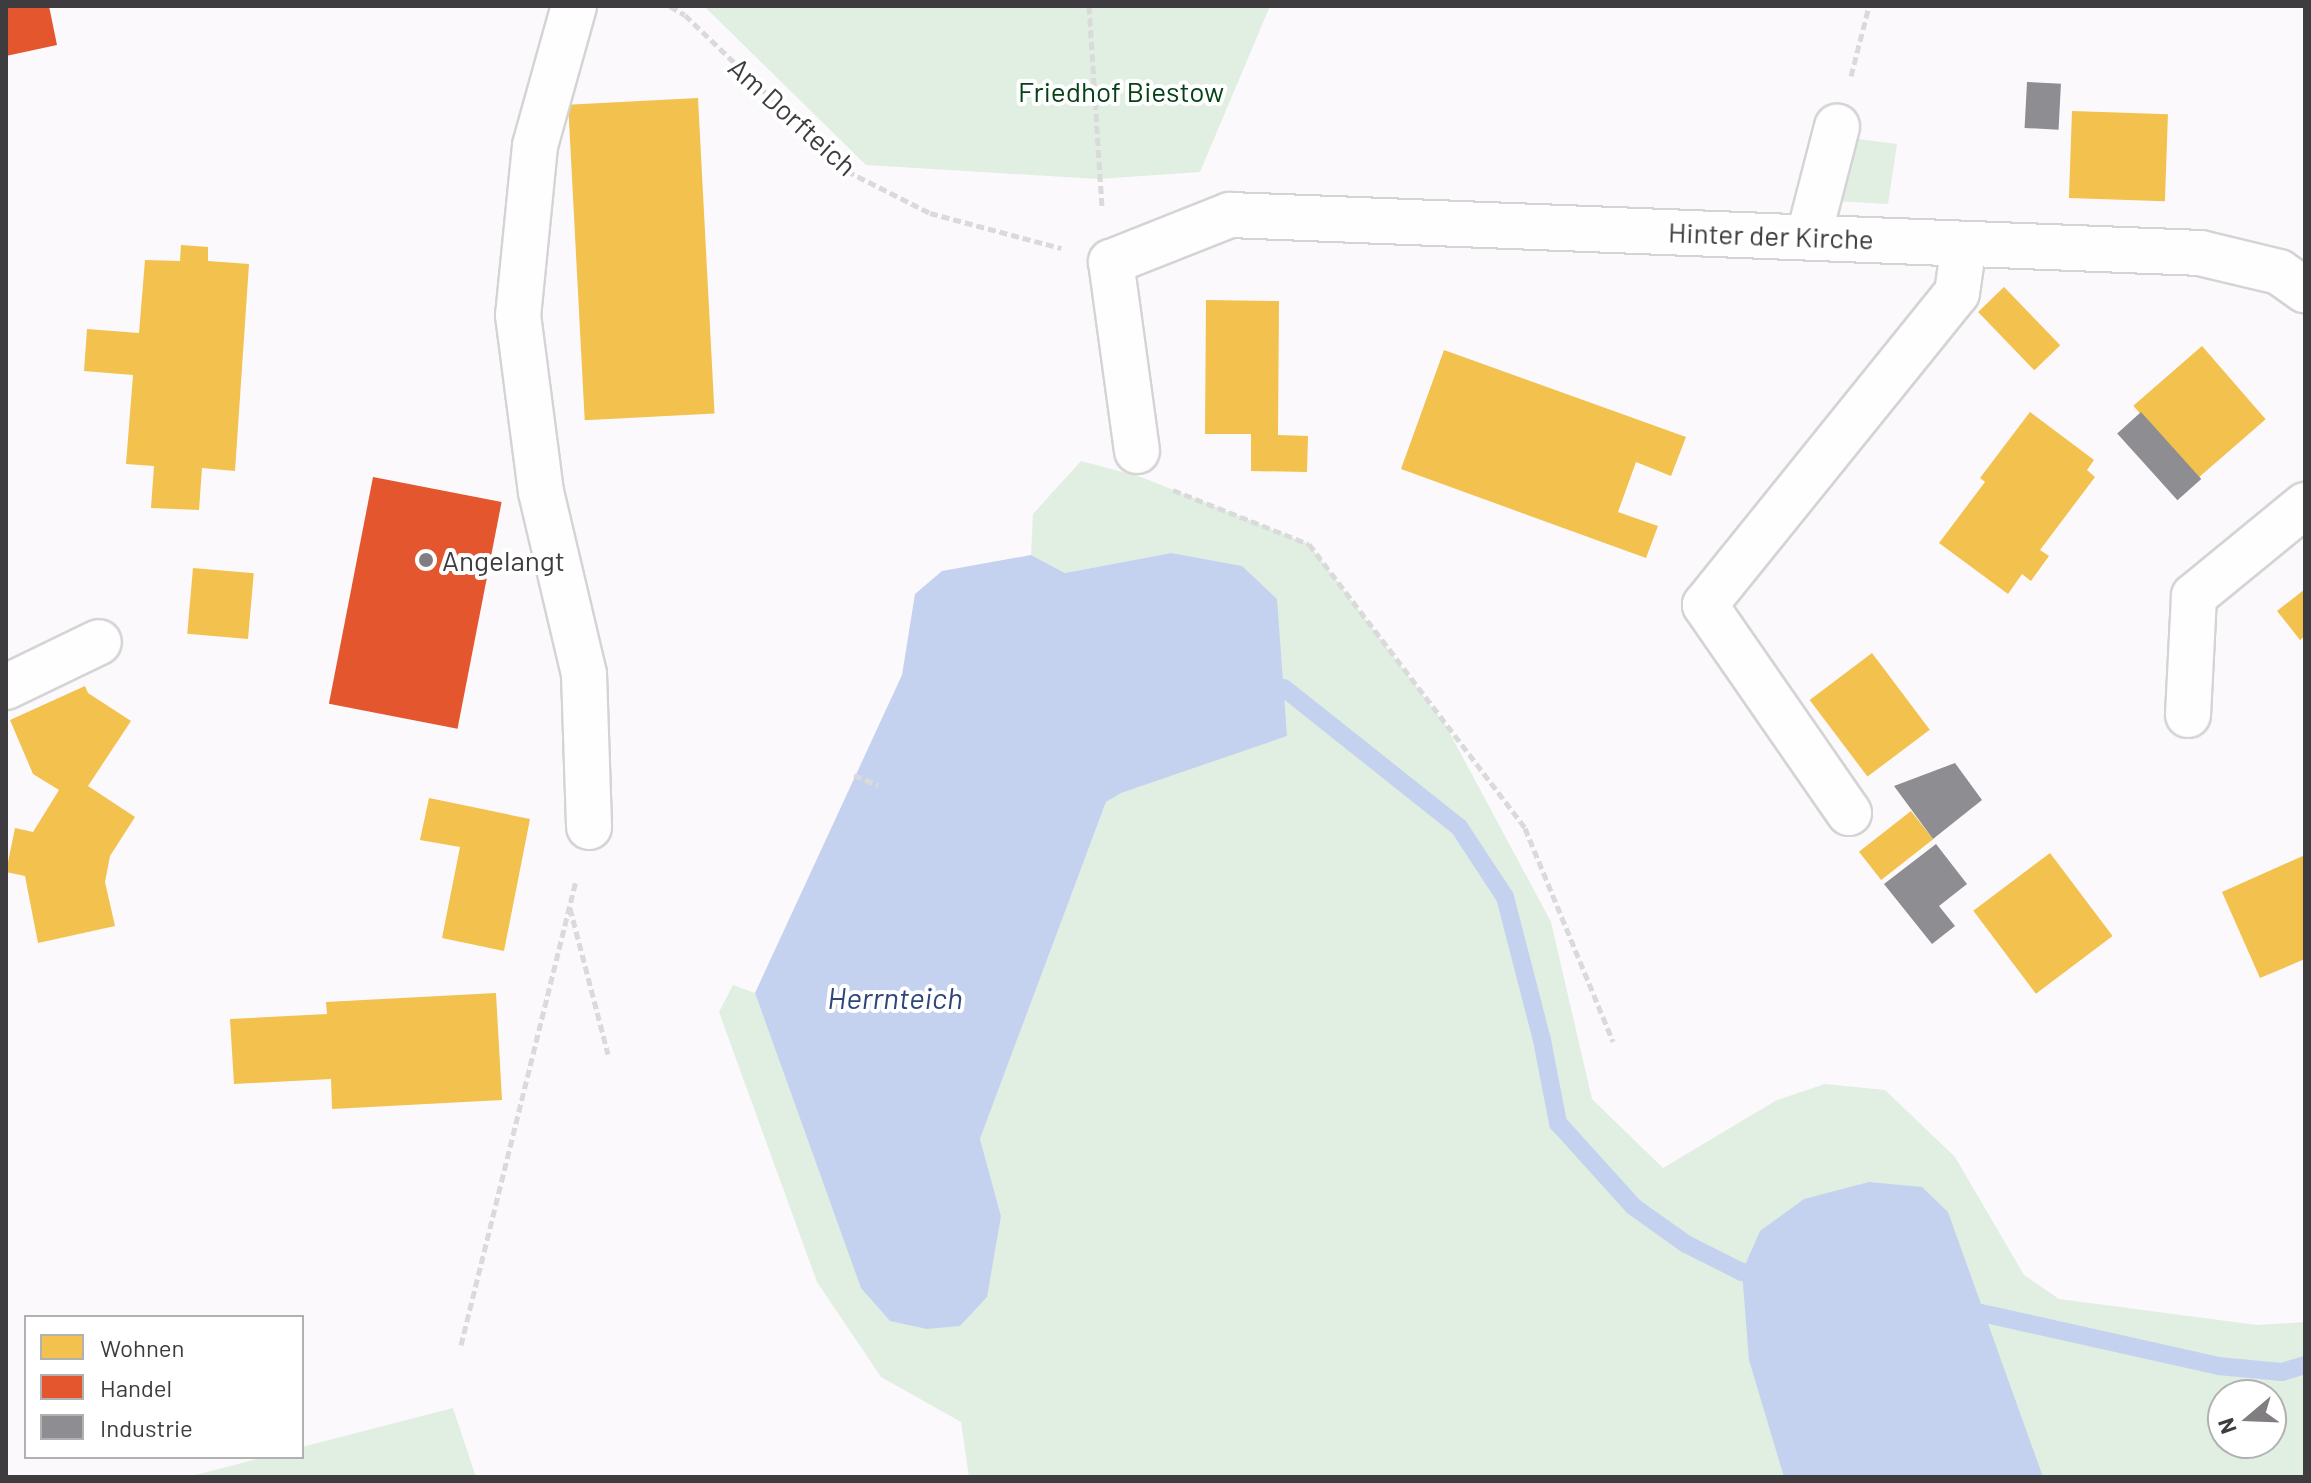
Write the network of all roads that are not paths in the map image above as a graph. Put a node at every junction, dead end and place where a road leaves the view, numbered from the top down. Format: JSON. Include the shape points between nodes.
{"nodes":[{"id":1,"x":574,"y":6,"type":"edge"},
{"id":2,"x":1837,"y":127,"type":"road end"},
{"id":3,"x":1809,"y":235,"type":"junction"},
{"id":4,"x":1964,"y":244,"type":"junction"},
{"id":5,"x":2305,"y":290,"type":"edge"},
{"id":6,"x":1137,"y":451,"type":"road end"},
{"id":7,"x":2305,"y":505,"type":"edge"},
{"id":8,"x":99,"y":642,"type":"dead end"},
{"id":9,"x":6,"y":687,"type":"edge"},
{"id":10,"x":2188,"y":715,"type":"dead end"},
{"id":11,"x":1849,"y":813,"type":"dead end"},
{"id":12,"x":589,"y":827,"type":"road end"}],
"edges":[{"from":1,"to":12,"type":"street","via":[[535,146],[518,315],[541,492],[584,674]]},
{"from":2,"to":3,"type":"street"},
{"from":3,"to":4,"type":"street","name":"Hinter der Kirche"},
{"from":3,"to":6,"type":"street","name":"Hinter der Kirche","via":[[1230,215],[1111,262]]},
{"from":4,"to":5,"type":"street","name":"Hinter der Kirche","via":[[2200,253],[2279,272]]},
{"from":4,"to":11,"type":"street","via":[[1957,293],[1705,605]]},
{"from":7,"to":10,"type":"street","via":[[2194,596]]},
{"from":8,"to":9,"type":"street"}]}
